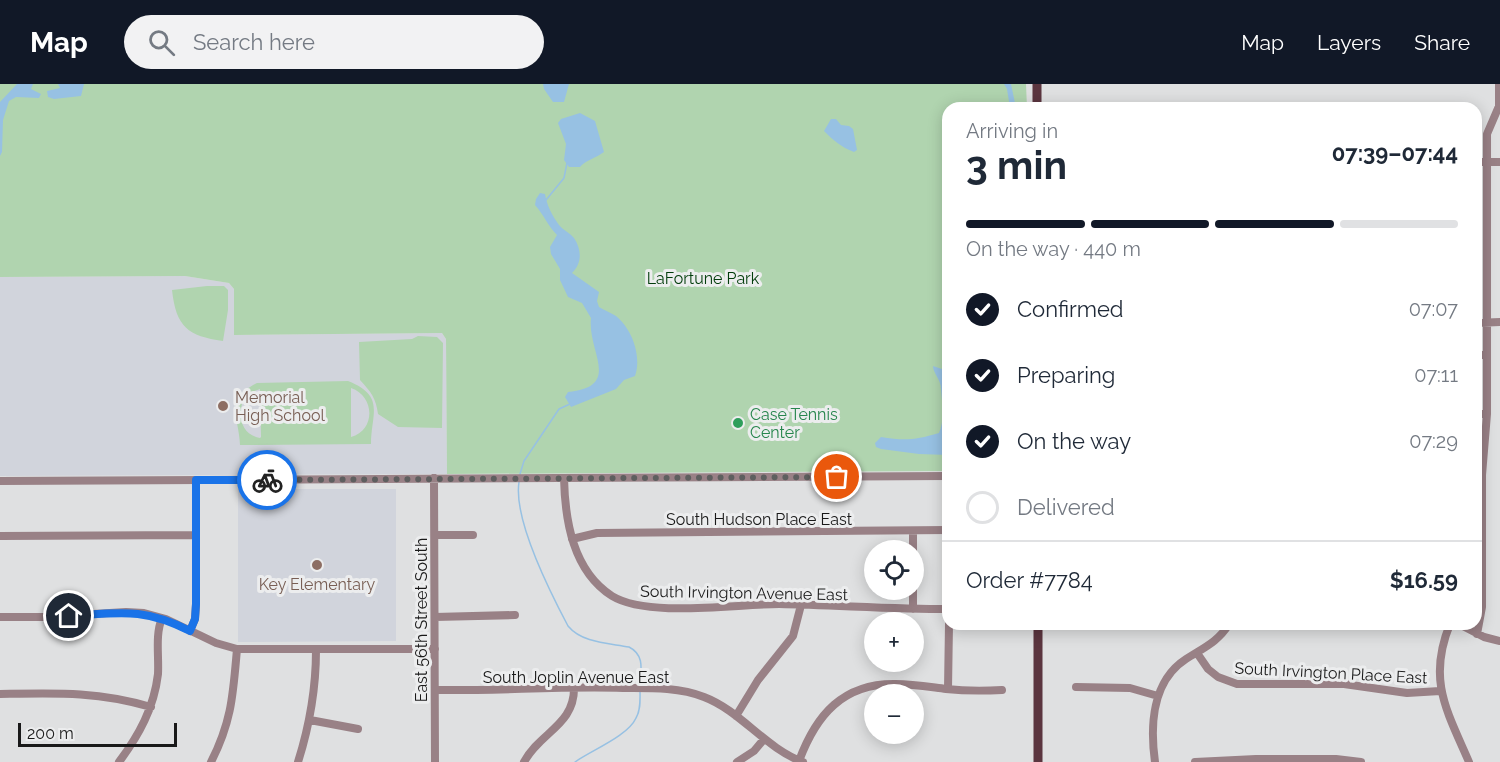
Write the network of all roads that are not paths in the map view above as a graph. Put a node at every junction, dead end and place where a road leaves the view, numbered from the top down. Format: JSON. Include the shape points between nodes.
{"nodes":[{"id":1,"x":1037,"y":84,"type":"edge"},
{"id":2,"x":1499,"y":84,"type":"edge"},
{"id":3,"x":1037,"y":102,"type":"edge"},
{"id":4,"x":1482,"y":162,"type":"edge"},
{"id":5,"x":1487,"y":162,"type":"junction"},
{"id":6,"x":1500,"y":162,"type":"edge"},
{"id":7,"x":1500,"y":322,"type":"edge"},
{"id":8,"x":1482,"y":323,"type":"edge"},
{"id":9,"x":1487,"y":323,"type":"junction"},
{"id":10,"x":1482,"y":355,"type":"edge"},
{"id":11,"x":1488,"y":355,"type":"junction"},
{"id":12,"x":1482,"y":414,"type":"edge"},
{"id":13,"x":1487,"y":414,"type":"junction"},
{"id":14,"x":1482,"y":440,"type":"edge"},
{"id":15,"x":942,"y":476,"type":"edge"},
{"id":16,"x":434,"y":478,"type":"junction"},
{"id":17,"x":564,"y":478,"type":"junction"},
{"id":18,"x":196,"y":480,"type":"junction"},
{"id":19,"x":0,"y":481,"type":"edge"},
{"id":20,"x":942,"y":530,"type":"edge"},
{"id":21,"x":912,"y":531,"type":"junction"},
{"id":22,"x":196,"y":535,"type":"junction"},
{"id":23,"x":435,"y":535,"type":"junction"},
{"id":24,"x":473,"y":535,"type":"dead end"},
{"id":25,"x":0,"y":536,"type":"edge"},
{"id":26,"x":572,"y":539,"type":"junction"},
{"id":27,"x":912,"y":540,"type":"edge"},
{"id":28,"x":912,"y":600,"type":"edge"},
{"id":29,"x":801,"y":605,"type":"junction"},
{"id":30,"x":912,"y":609,"type":"junction"},
{"id":31,"x":942,"y":609,"type":"edge"},
{"id":32,"x":515,"y":615,"type":"dead end"},
{"id":33,"x":0,"y":617,"type":"edge"},
{"id":34,"x":435,"y":617,"type":"junction"},
{"id":35,"x":162,"y":618,"type":"junction"},
{"id":36,"x":949,"y":630,"type":"edge"},
{"id":37,"x":1038,"y":630,"type":"edge"},
{"id":38,"x":1225,"y":630,"type":"edge"},
{"id":39,"x":1448,"y":630,"type":"edge"},
{"id":40,"x":1470,"y":630,"type":"edge"},
{"id":41,"x":1478,"y":630,"type":"edge"},
{"id":42,"x":190,"y":631,"type":"junction"},
{"id":43,"x":1477,"y":634,"type":"junction"},
{"id":44,"x":1500,"y":641,"type":"edge"},
{"id":45,"x":237,"y":649,"type":"junction"},
{"id":46,"x":435,"y":649,"type":"junction"},
{"id":47,"x":316,"y":650,"type":"junction"},
{"id":48,"x":1197,"y":653,"type":"junction"},
{"id":49,"x":574,"y":687,"type":"junction"},
{"id":50,"x":1076,"y":687,"type":"dead end"},
{"id":51,"x":948,"y":689,"type":"junction"},
{"id":52,"x":435,"y":690,"type":"junction"},
{"id":53,"x":1002,"y":690,"type":"dead end"},
{"id":54,"x":1440,"y":691,"type":"junction"},
{"id":55,"x":0,"y":694,"type":"edge"},
{"id":56,"x":1158,"y":696,"type":"junction"},
{"id":57,"x":151,"y":707,"type":"junction"},
{"id":58,"x":736,"y":716,"type":"junction"},
{"id":59,"x":310,"y":720,"type":"junction"},
{"id":60,"x":358,"y":729,"type":"dead end"},
{"id":61,"x":764,"y":739,"type":"junction"},
{"id":62,"x":1256,"y":760,"type":"edge"},
{"id":63,"x":801,"y":761,"type":"edge"},
{"id":64,"x":1336,"y":761,"type":"edge"},
{"id":65,"x":119,"y":762,"type":"edge"},
{"id":66,"x":211,"y":762,"type":"edge"},
{"id":67,"x":298,"y":762,"type":"edge"},
{"id":68,"x":435,"y":762,"type":"edge"},
{"id":69,"x":524,"y":762,"type":"edge"},
{"id":70,"x":737,"y":762,"type":"edge"},
{"id":71,"x":1038,"y":762,"type":"edge"},
{"id":72,"x":1155,"y":762,"type":"edge"},
{"id":73,"x":1195,"y":762,"type":"edge"},
{"id":74,"x":1361,"y":762,"type":"edge"},
{"id":75,"x":1468,"y":762,"type":"edge"}],
"edges":[{"from":1,"to":3,"type":"main road"},
{"from":2,"to":5,"type":"street","via":[[1499,106],[1487,134]]},
{"from":4,"to":5,"type":"street"},
{"from":5,"to":6,"type":"street"},
{"from":5,"to":9,"type":"street"},
{"from":7,"to":9,"type":"street"},
{"from":8,"to":9,"type":"street"},
{"from":9,"to":11,"type":"street"},
{"from":10,"to":11,"type":"street"},
{"from":11,"to":13,"type":"street"},
{"from":12,"to":13,"type":"street"},
{"from":13,"to":14,"type":"street"},
{"from":15,"to":17,"type":"street"},
{"from":16,"to":17,"type":"street"},
{"from":16,"to":18,"type":"street"},
{"from":16,"to":23,"type":"street","name":"East 56th Street South"},
{"from":17,"to":26,"type":"street","name":"South Irvington Avenue East","via":[[565,512]]},
{"from":18,"to":19,"type":"street"},
{"from":18,"to":22,"type":"street"},
{"from":20,"to":21,"type":"street","name":"South Hudson Place East"},
{"from":21,"to":26,"type":"street","name":"South Hudson Place East","via":[[597,533]]},
{"from":21,"to":27,"type":"street"},
{"from":22,"to":25,"type":"street"},
{"from":22,"to":42,"type":"street","via":[[196,610]]},
{"from":23,"to":24,"type":"street"},
{"from":23,"to":34,"type":"street","name":"East 56th Street South"},
{"from":26,"to":29,"type":"street","name":"South Irvington Avenue East","via":[[584,566],[597,582],[610,594],[636,606]]},
{"from":28,"to":30,"type":"street"},
{"from":29,"to":30,"type":"street","name":"South Irvington Avenue East"},
{"from":29,"to":58,"type":"street","via":[[790,642],[758,680]]},
{"from":30,"to":31,"type":"street","name":"South Irvington Avenue East"},
{"from":32,"to":34,"type":"street"},
{"from":33,"to":35,"type":"street","via":[[126,612]]},
{"from":34,"to":46,"type":"street","name":"East 56th Street South"},
{"from":35,"to":42,"type":"street"},
{"from":35,"to":57,"type":"street"},
{"from":36,"to":51,"type":"street"},
{"from":37,"to":71,"type":"main road"},
{"from":38,"to":48,"type":"street","via":[[1217,641]]},
{"from":39,"to":54,"type":"street","via":[[1439,661]]},
{"from":40,"to":43,"type":"street"},
{"from":41,"to":43,"type":"street"},
{"from":42,"to":45,"type":"street"},
{"from":43,"to":44,"type":"street"},
{"from":45,"to":47,"type":"street"},
{"from":45,"to":66,"type":"street","via":[[232,701],[225,731]]},
{"from":46,"to":47,"type":"street"},
{"from":46,"to":52,"type":"street","name":"East 56th Street South"},
{"from":47,"to":59,"type":"street"},
{"from":48,"to":54,"type":"street","name":"South Irvington Place East","via":[[1218,677],[1237,684],[1344,684],[1407,693]]},
{"from":48,"to":56,"type":"street","via":[[1175,668]]},
{"from":49,"to":52,"type":"street","name":"South Joplin Avenue East"},
{"from":49,"to":58,"type":"street","name":"South Joplin Avenue East","via":[[647,688],[696,694]]},
{"from":49,"to":69,"type":"street","via":[[573,702],[565,719],[535,746]]},
{"from":50,"to":56,"type":"street","via":[[1130,688]]},
{"from":51,"to":53,"type":"street"},
{"from":51,"to":63,"type":"street","via":[[890,684],[854,692],[821,717],[807,740]]},
{"from":52,"to":68,"type":"street","name":"East 56th Street South"},
{"from":54,"to":75,"type":"street"},
{"from":55,"to":57,"type":"street","via":[[91,694]]},
{"from":56,"to":72,"type":"street","via":[[1152,729]]},
{"from":57,"to":65,"type":"street","via":[[141,731]]},
{"from":58,"to":61,"type":"street","name":"South Joplin Avenue East"},
{"from":59,"to":60,"type":"street"},
{"from":59,"to":67,"type":"street"},
{"from":61,"to":63,"type":"street","name":"South Joplin Avenue East"},
{"from":61,"to":70,"type":"street"},
{"from":62,"to":64,"type":"street"},
{"from":62,"to":73,"type":"street"},
{"from":64,"to":74,"type":"street"}]}
